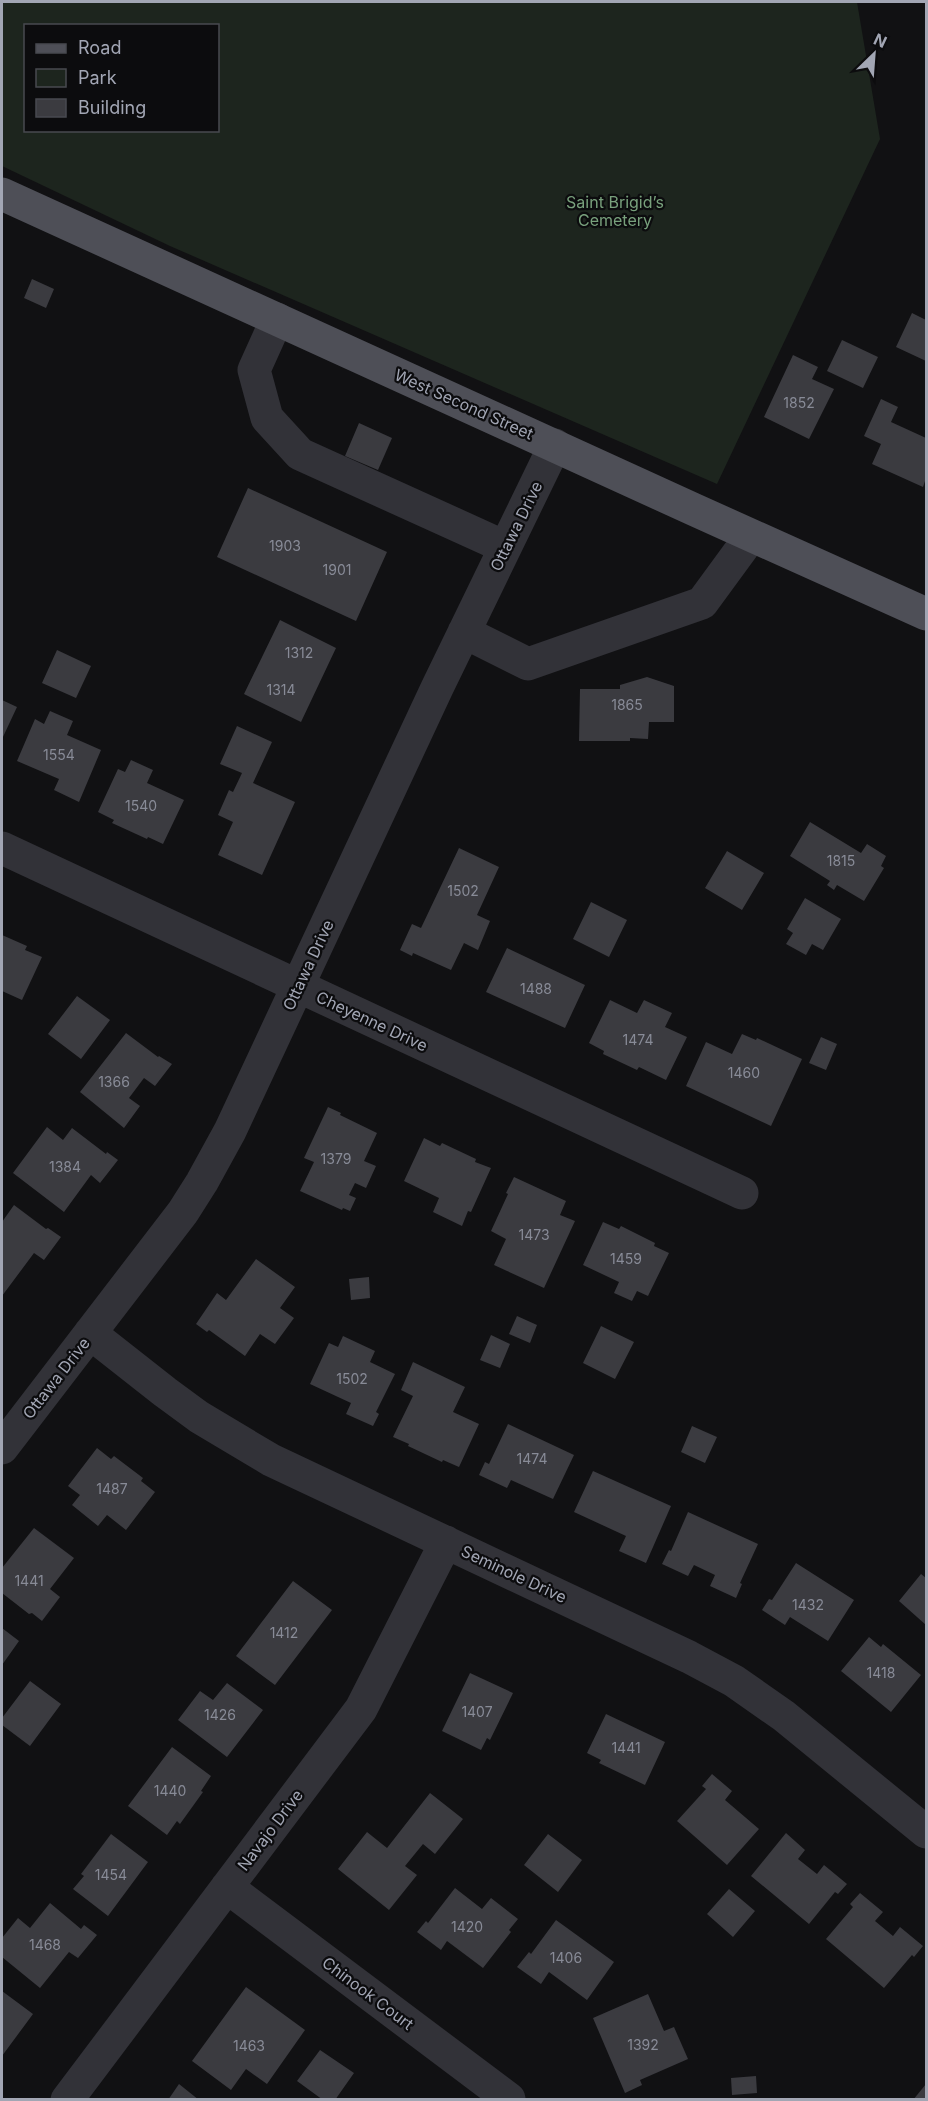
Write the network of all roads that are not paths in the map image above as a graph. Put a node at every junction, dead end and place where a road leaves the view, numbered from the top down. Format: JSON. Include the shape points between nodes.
{"nodes":[{"id":1,"x":2,"y":194,"type":"edge"},
{"id":2,"x":277,"y":319,"type":"junction"},
{"id":3,"x":555,"y":445,"type":"junction"},
{"id":4,"x":751,"y":536,"type":"junction"},
{"id":5,"x":505,"y":548,"type":"junction"},
{"id":6,"x":927,"y":614,"type":"edge"},
{"id":7,"x":464,"y":632,"type":"junction"},
{"id":8,"x":2,"y":849,"type":"edge"},
{"id":9,"x":298,"y":987,"type":"junction"},
{"id":10,"x":742,"y":1193,"type":"dead end"},
{"id":11,"x":90,"y":1333,"type":"junction"},
{"id":12,"x":2,"y":1448,"type":"edge"},
{"id":13,"x":446,"y":1542,"type":"junction"},
{"id":14,"x":924,"y":1824,"type":"edge"},
{"id":15,"x":227,"y":1887,"type":"junction"},
{"id":16,"x":509,"y":2098,"type":"edge"},
{"id":17,"x":67,"y":2100,"type":"edge"}],
"edges":[{"from":1,"to":2,"type":"main road","name":"West Second Street"},
{"from":2,"to":3,"type":"main road","name":"West Second Street"},
{"from":2,"to":5,"type":"street","via":[[254,370],[267,418],[300,454]]},
{"from":3,"to":4,"type":"main road","name":"West Second Street"},
{"from":3,"to":5,"type":"street","name":"Ottawa Drive"},
{"from":4,"to":6,"type":"main road","name":"West Second Street"},
{"from":4,"to":7,"type":"street","via":[[702,603],[528,664]]},
{"from":5,"to":7,"type":"street","name":"Ottawa Drive"},
{"from":7,"to":9,"type":"street","name":"Ottawa Drive"},
{"from":8,"to":9,"type":"street","name":"Cheyenne Drive"},
{"from":9,"to":10,"type":"street","name":"Cheyenne Drive"},
{"from":9,"to":11,"type":"street","name":"Ottawa Drive","via":[[202,1182]]},
{"from":11,"to":12,"type":"street","name":"Ottawa Drive"},
{"from":11,"to":13,"type":"street","name":"Seminole Drive","via":[[199,1417],[271,1460]]},
{"from":13,"to":14,"type":"street","name":"Seminole Drive","via":[[734,1681]]},
{"from":13,"to":15,"type":"street","name":"Navajo Drive","via":[[361,1709]]},
{"from":15,"to":16,"type":"street","name":"Chinook Court"},
{"from":15,"to":17,"type":"street","name":"Navajo Drive"}]}
